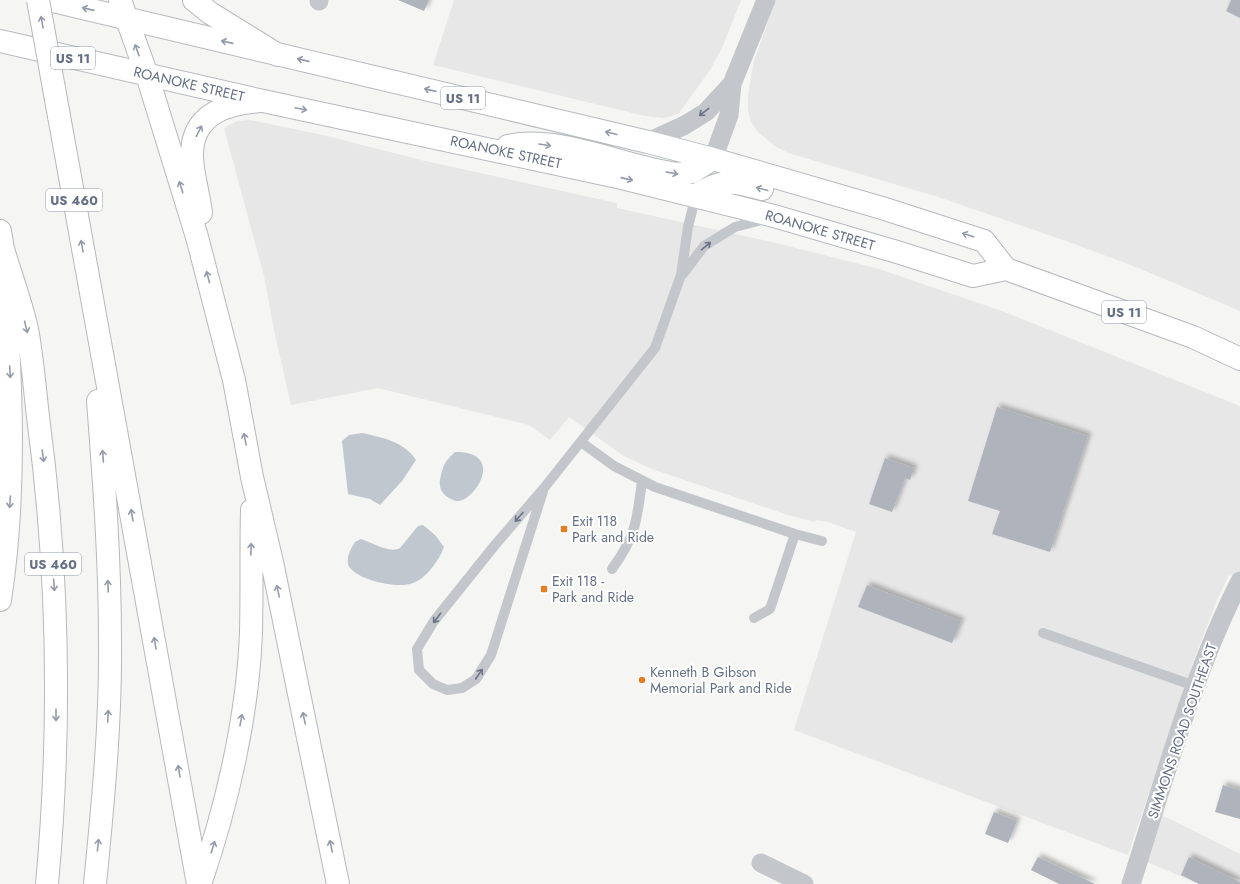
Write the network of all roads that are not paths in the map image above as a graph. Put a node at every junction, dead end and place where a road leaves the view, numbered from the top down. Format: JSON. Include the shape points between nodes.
{"nodes":[{"id":1,"x":38,"y":0,"type":"edge"},
{"id":2,"x":50,"y":0,"type":"edge"},
{"id":3,"x":194,"y":0,"type":"edge"},
{"id":4,"x":766,"y":0,"type":"edge"},
{"id":5,"x":123,"y":9,"type":"edge"},
{"id":6,"x":0,"y":41,"type":"edge"},
{"id":7,"x":278,"y":55,"type":"junction"},
{"id":8,"x":147,"y":75,"type":"junction"},
{"id":9,"x":732,"y":84,"type":"junction"},
{"id":10,"x":263,"y":101,"type":"junction"},
{"id":11,"x":648,"y":142,"type":"junction"},
{"id":12,"x":493,"y":150,"type":"junction"},
{"id":13,"x":713,"y":159,"type":"junction"},
{"id":14,"x":696,"y":196,"type":"junction"},
{"id":15,"x":882,"y":208,"type":"junction"},
{"id":16,"x":774,"y":216,"type":"junction"},
{"id":17,"x":197,"y":237,"type":"junction"},
{"id":18,"x":1,"y":240,"type":"edge"},
{"id":19,"x":1006,"y":269,"type":"junction"},
{"id":20,"x":681,"y":275,"type":"junction"},
{"id":21,"x":89,"y":284,"type":"junction"},
{"id":22,"x":1240,"y":359,"type":"edge"},
{"id":23,"x":580,"y":442,"type":"junction"},
{"id":24,"x":252,"y":477,"type":"junction"},
{"id":25,"x":642,"y":481,"type":"junction"},
{"id":26,"x":544,"y":488,"type":"junction"},
{"id":27,"x":795,"y":534,"type":"junction"},
{"id":28,"x":822,"y":541,"type":"dead end"},
{"id":29,"x":612,"y":569,"type":"dead end"},
{"id":30,"x":1240,"y":581,"type":"edge"},
{"id":31,"x":0,"y":600,"type":"edge"},
{"id":32,"x":754,"y":618,"type":"dead end"},
{"id":33,"x":1043,"y":633,"type":"dead end"},
{"id":34,"x":1195,"y":686,"type":"junction"},
{"id":35,"x":761,"y":863,"type":"dead end"},
{"id":36,"x":47,"y":884,"type":"edge"},
{"id":37,"x":95,"y":884,"type":"edge"},
{"id":38,"x":199,"y":884,"type":"edge"},
{"id":39,"x":338,"y":884,"type":"edge"},
{"id":40,"x":804,"y":884,"type":"edge"},
{"id":41,"x":1131,"y":884,"type":"edge"}],
"edges":[{"from":21,"to":1,"type":"main road","number":"US 460","one_way":true,"bridge":true},
{"from":5,"to":2,"type":"main road","number":"US 11","one_way":true},
{"from":3,"to":7,"type":"main road","via":[[210,13]]},
{"from":4,"to":9,"type":"street"},
{"from":7,"to":5,"type":"main road","number":"US 11","one_way":true},
{"from":8,"to":5,"type":"main road","one_way":true},
{"from":6,"to":8,"type":"main road","name":"ROANOKE STREET","number":"US 11"},
{"from":11,"to":7,"type":"main road","number":"US 11","one_way":true},
{"from":8,"to":10,"type":"main road","name":"ROANOKE STREET","number":"US 11"},
{"from":17,"to":8,"type":"main road","one_way":true},
{"from":9,"to":11,"type":"street","one_way":true,"via":[[706,112]]},
{"from":9,"to":13,"type":"street","via":[[729,115]]},
{"from":10,"to":12,"type":"main road","name":"ROANOKE STREET","number":"US 11","one_way":true},
{"from":17,"to":10,"type":"main road","one_way":true,"via":[[201,212],[192,156],[198,131],[204,122],[220,109],[232,104]]},
{"from":11,"to":13,"type":"main road","number":"US 11"},
{"from":12,"to":13,"type":"main road","one_way":true,"via":[[517,144],[541,144],[678,174],[692,172]]},
{"from":12,"to":14,"type":"main road","name":"ROANOKE STREET","number":"US 11","one_way":true},
{"from":13,"to":15,"type":"main road","number":"US 11"},
{"from":15,"to":14,"type":"main road","one_way":true,"via":[[852,212],[734,181],[714,184]]},
{"from":14,"to":16,"type":"main road","name":"ROANOKE STREET","number":"US 11"},
{"from":14,"to":20,"type":"lane","via":[[688,227]]},
{"from":19,"to":15,"type":"main road","number":"US 11","one_way":true,"via":[[984,240]]},
{"from":16,"to":19,"type":"main road","name":"ROANOKE STREET","number":"US 11","via":[[973,276]]},
{"from":20,"to":16,"type":"lane","one_way":true,"via":[[704,246],[735,227]]},
{"from":24,"to":17,"type":"main road","one_way":true,"via":[[234,380]]},
{"from":18,"to":31,"type":"main road","one_way":true,"via":[[12,423],[11,499]]},
{"from":18,"to":36,"type":"main road","number":"US 460","one_way":true,"via":[[27,329],[48,490],[56,605],[56,720]]},
{"from":19,"to":22,"type":"main road","number":"US 11","via":[[1193,337]]},
{"from":20,"to":23,"type":"lane","via":[[655,348]]},
{"from":37,"to":21,"type":"main road","number":"US 460","one_way":true,"via":[[106,770],[110,640],[105,488]]},
{"from":38,"to":21,"type":"main road","number":"US 460","one_way":true},
{"from":23,"to":25,"type":"lane","via":[[614,466]]},
{"from":23,"to":26,"type":"lane"},
{"from":38,"to":24,"type":"main road","one_way":true,"via":[[215,842],[243,706],[251,632]]},
{"from":39,"to":24,"type":"main road","one_way":true},
{"from":25,"to":27,"type":"lane"},
{"from":25,"to":29,"type":"lane","via":[[636,527],[622,556]]},
{"from":26,"to":26,"type":"lane","one_way":true,"via":[[434,621],[417,649],[419,670],[433,684],[446,690],[462,688],[476,679],[491,655]]},
{"from":27,"to":28,"type":"lane"},
{"from":27,"to":32,"type":"lane","via":[[770,609]]},
{"from":30,"to":34,"type":"street","name":"SIMMONS ROAD SOUTHEAST"},
{"from":33,"to":34,"type":"lane"},
{"from":34,"to":41,"type":"street","name":"SIMMONS ROAD SOUTHEAST"},
{"from":35,"to":40,"type":"street"}]}
